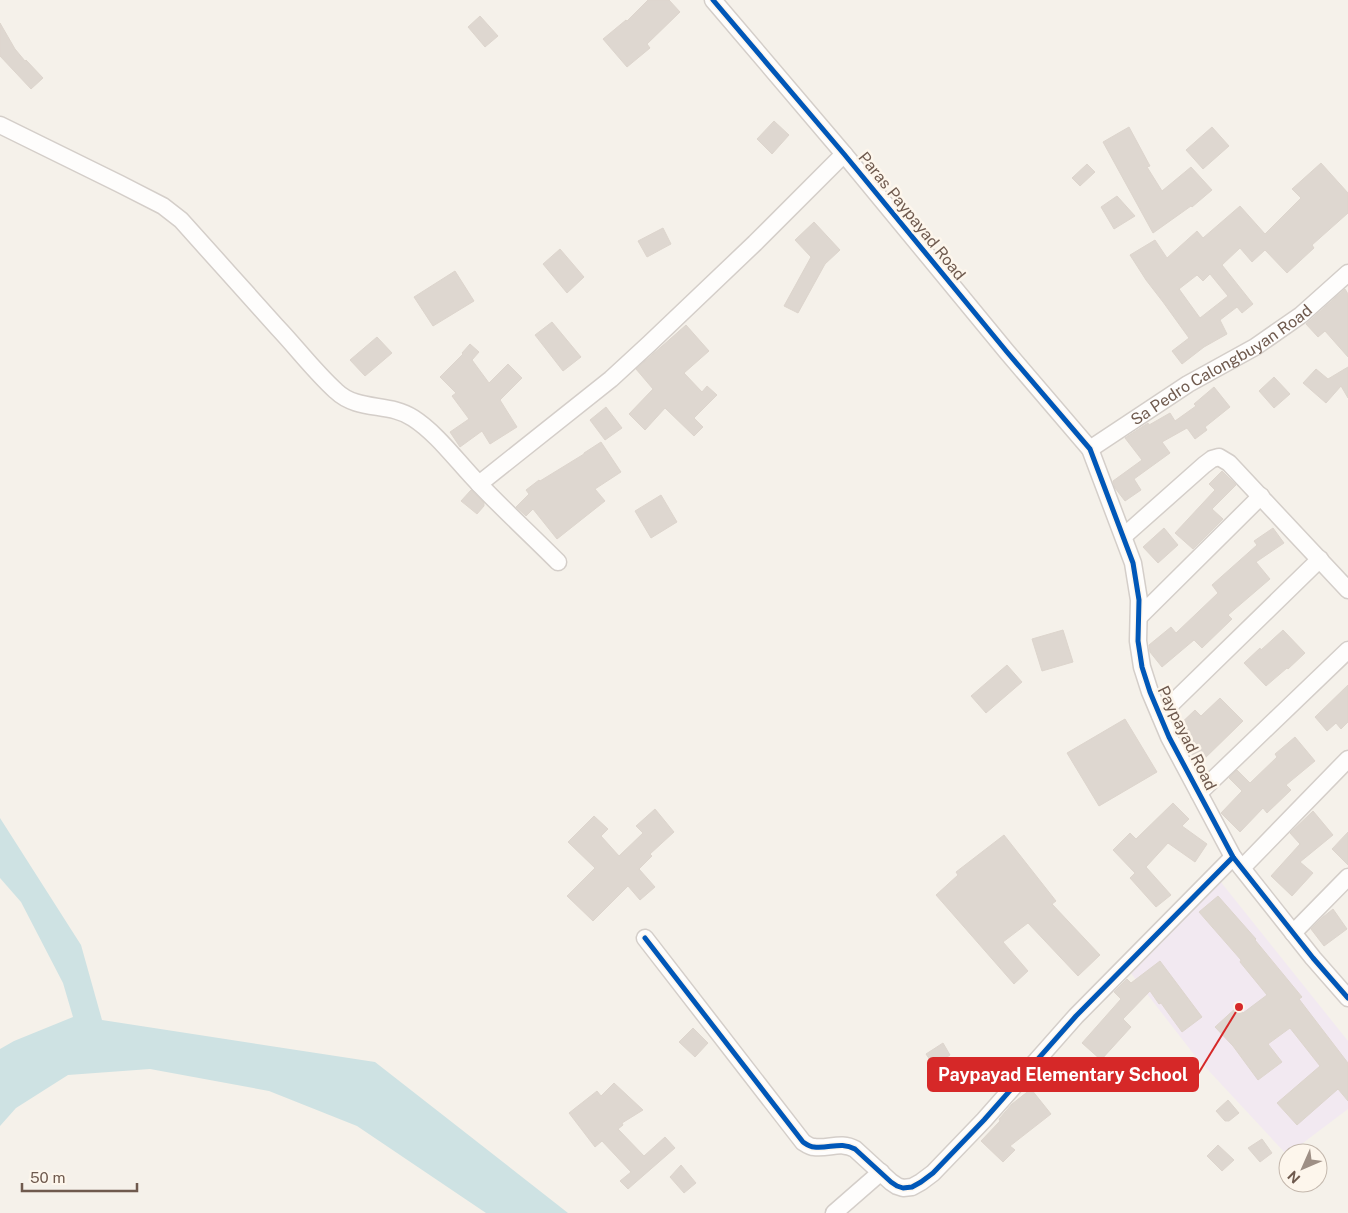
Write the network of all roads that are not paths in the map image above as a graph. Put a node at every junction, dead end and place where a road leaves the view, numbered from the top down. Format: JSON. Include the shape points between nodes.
{"nodes":[{"id":1,"x":713,"y":0,"type":"edge"},
{"id":2,"x":0,"y":125,"type":"edge"},
{"id":3,"x":844,"y":154,"type":"junction"},
{"id":4,"x":1348,"y":273,"type":"edge"},
{"id":5,"x":1090,"y":449,"type":"junction"},
{"id":6,"x":479,"y":484,"type":"junction"},
{"id":7,"x":1261,"y":496,"type":"junction"},
{"id":8,"x":1124,"y":536,"type":"junction"},
{"id":9,"x":1320,"y":559,"type":"junction"},
{"id":10,"x":558,"y":562,"type":"dead end"},
{"id":11,"x":1348,"y":590,"type":"edge"},
{"id":12,"x":1139,"y":617,"type":"junction"},
{"id":13,"x":1348,"y":650,"type":"edge"},
{"id":14,"x":1160,"y":715,"type":"junction"},
{"id":15,"x":1348,"y":759,"type":"edge"},
{"id":16,"x":1199,"y":793,"type":"junction"},
{"id":17,"x":1237,"y":863,"type":"junction"},
{"id":18,"x":1348,"y":878,"type":"edge"},
{"id":19,"x":1293,"y":933,"type":"junction"},
{"id":20,"x":645,"y":938,"type":"dead end"},
{"id":21,"x":1348,"y":998,"type":"edge"},
{"id":22,"x":881,"y":1172,"type":"junction"},
{"id":23,"x":834,"y":1213,"type":"edge"}],
"edges":[{"from":1,"to":3,"type":"street","name":"Paras Paypayad Road"},
{"from":2,"to":6,"type":"street","via":[[163,206],[181,220],[337,392],[351,402],[412,417],[443,444]]},
{"from":3,"to":5,"type":"street","name":"Paras Paypayad Road"},
{"from":3,"to":6,"type":"street","via":[[649,344]]},
{"from":4,"to":5,"type":"street","name":"Sa Pedro Calongbuyan Road","via":[[1301,314],[1261,342],[1188,384]]},
{"from":5,"to":8,"type":"street","name":"Paypayad Road"},
{"from":6,"to":10,"type":"street"},
{"from":7,"to":8,"type":"street","via":[[1229,462],[1219,457],[1212,459]]},
{"from":7,"to":9,"type":"street"},
{"from":7,"to":12,"type":"street"},
{"from":8,"to":12,"type":"street","name":"Paypayad Road","via":[[1136,579]]},
{"from":9,"to":11,"type":"street"},
{"from":9,"to":14,"type":"street"},
{"from":12,"to":14,"type":"street","name":"Paypayad Road","via":[[1142,667]]},
{"from":13,"to":16,"type":"street"},
{"from":14,"to":16,"type":"street","name":"Paypayad Road"},
{"from":15,"to":17,"type":"street"},
{"from":16,"to":17,"type":"street","name":"Paypayad Road"},
{"from":17,"to":19,"type":"street","name":"Paypayad Road"},
{"from":17,"to":22,"type":"street","via":[[1076,1016],[933,1172],[921,1182],[903,1188]]},
{"from":18,"to":19,"type":"street"},
{"from":19,"to":21,"type":"street","name":"Paypayad Road"},
{"from":20,"to":22,"type":"street","via":[[803,1142],[814,1147],[850,1146]]},
{"from":22,"to":23,"type":"street"}]}
